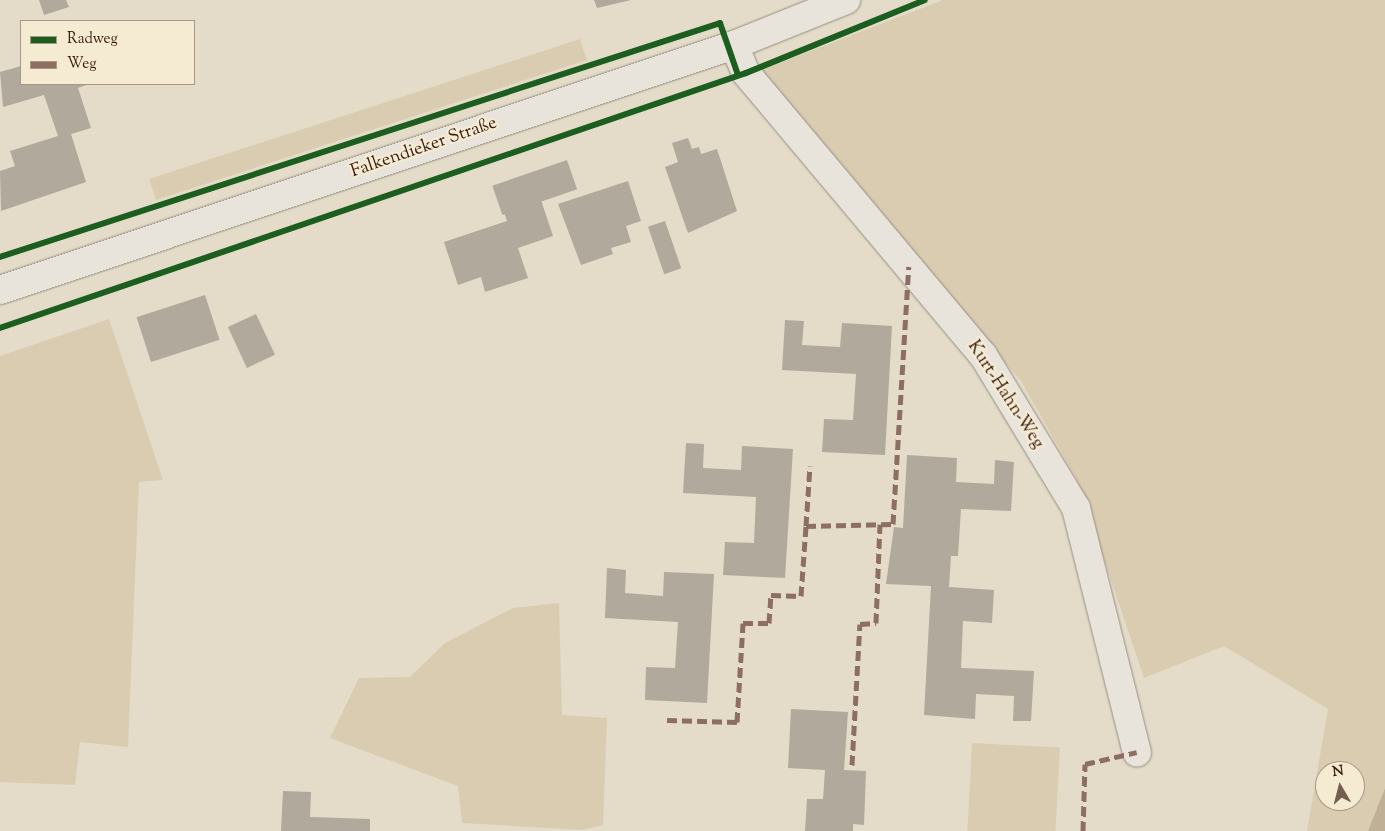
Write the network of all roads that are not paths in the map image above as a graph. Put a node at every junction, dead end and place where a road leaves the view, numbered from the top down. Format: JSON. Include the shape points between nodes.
{"nodes":[{"id":1,"x":846,"y":0,"type":"edge"},
{"id":2,"x":734,"y":45,"type":"junction"},
{"id":3,"x":0,"y":290,"type":"edge"},
{"id":4,"x":1137,"y":752,"type":"dead end"}],
"edges":[{"from":1,"to":2,"type":"street","name":"Falkendieker Straße"},
{"from":2,"to":3,"type":"street","name":"Falkendieker Straße"},
{"from":2,"to":4,"type":"street","name":"Kurt-Hahn-Weg","via":[[746,73],[983,355],[1076,508]]}]}
